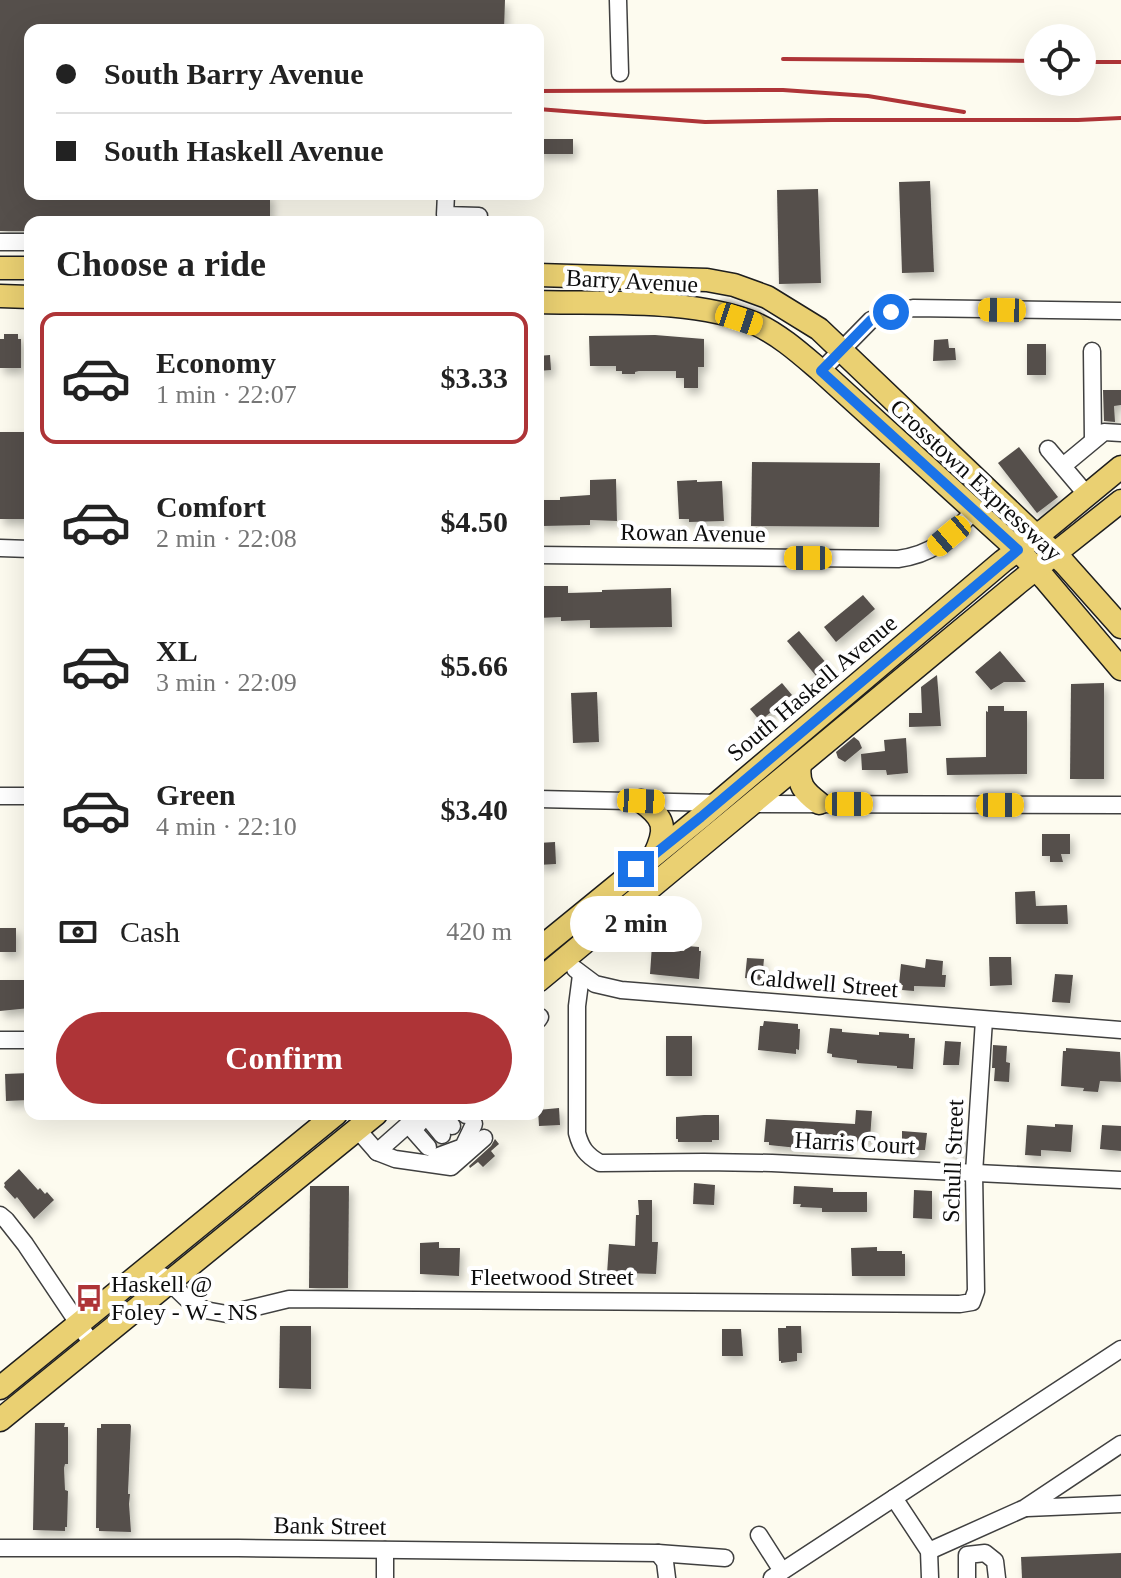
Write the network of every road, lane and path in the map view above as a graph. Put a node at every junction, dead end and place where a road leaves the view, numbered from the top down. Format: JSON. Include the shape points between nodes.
{"nodes":[{"id":1,"x":618,"y":0,"type":"edge"},
{"id":2,"x":620,"y":73,"type":"dead end"},
{"id":3,"x":0,"y":242,"type":"edge"},
{"id":4,"x":24,"y":242,"type":"edge"},
{"id":5,"x":0,"y":268,"type":"edge"},
{"id":6,"x":24,"y":268,"type":"edge"},
{"id":7,"x":544,"y":275,"type":"edge"},
{"id":8,"x":0,"y":296,"type":"edge"},
{"id":9,"x":24,"y":297,"type":"edge"},
{"id":10,"x":544,"y":302,"type":"edge"},
{"id":11,"x":1121,"y":311,"type":"edge"},
{"id":12,"x":841,"y":349,"type":"junction"},
{"id":13,"x":1092,"y":351,"type":"dead end"},
{"id":14,"x":821,"y":371,"type":"junction"},
{"id":15,"x":1121,"y":433,"type":"edge"},
{"id":16,"x":1093,"y":440,"type":"junction"},
{"id":17,"x":1048,"y":449,"type":"dead end"},
{"id":18,"x":1063,"y":466,"type":"junction"},
{"id":19,"x":1121,"y":467,"type":"edge"},
{"id":20,"x":1087,"y":495,"type":"junction"},
{"id":21,"x":1121,"y":501,"type":"edge"},
{"id":22,"x":975,"y":510,"type":"junction"},
{"id":23,"x":1036,"y":536,"type":"junction"},
{"id":24,"x":0,"y":548,"type":"edge"},
{"id":25,"x":24,"y":549,"type":"edge"},
{"id":26,"x":1018,"y":550,"type":"junction"},
{"id":27,"x":1055,"y":554,"type":"junction"},
{"id":28,"x":544,"y":555,"type":"edge"},
{"id":29,"x":1036,"y":569,"type":"junction"},
{"id":30,"x":1121,"y":627,"type":"edge"},
{"id":31,"x":1121,"y":669,"type":"edge"},
{"id":32,"x":800,"y":764,"type":"junction"},
{"id":33,"x":0,"y":796,"type":"edge"},
{"id":34,"x":24,"y":796,"type":"edge"},
{"id":35,"x":544,"y":799,"type":"edge"},
{"id":36,"x":641,"y":801,"type":"junction"},
{"id":37,"x":717,"y":803,"type":"junction"},
{"id":38,"x":819,"y":803,"type":"junction"},
{"id":39,"x":754,"y":804,"type":"junction"},
{"id":40,"x":1121,"y":805,"type":"edge"},
{"id":41,"x":655,"y":854,"type":"junction"},
{"id":42,"x":544,"y":943,"type":"edge"},
{"id":43,"x":544,"y":948,"type":"edge"},
{"id":44,"x":565,"y":959,"type":"junction"},
{"id":45,"x":581,"y":975,"type":"junction"},
{"id":46,"x":544,"y":976,"type":"edge"},
{"id":47,"x":984,"y":1020,"type":"junction"},
{"id":48,"x":1121,"y":1030,"type":"edge"},
{"id":49,"x":0,"y":1040,"type":"edge"},
{"id":50,"x":24,"y":1040,"type":"edge"},
{"id":51,"x":329,"y":1120,"type":"edge"},
{"id":52,"x":368,"y":1120,"type":"edge"},
{"id":53,"x":413,"y":1120,"type":"edge"},
{"id":54,"x":423,"y":1120,"type":"edge"},
{"id":55,"x":357,"y":1129,"type":"junction"},
{"id":56,"x":455,"y":1134,"type":"edge"},
{"id":57,"x":377,"y":1152,"type":"junction"},
{"id":58,"x":974,"y":1173,"type":"junction"},
{"id":59,"x":1121,"y":1180,"type":"edge"},
{"id":60,"x":0,"y":1215,"type":"edge"},
{"id":61,"x":152,"y":1262,"type":"junction"},
{"id":62,"x":169,"y":1283,"type":"junction"},
{"id":63,"x":972,"y":1302,"type":"joint"},
{"id":64,"x":77,"y":1324,"type":"junction"},
{"id":65,"x":92,"y":1344,"type":"junction"},
{"id":66,"x":1121,"y":1349,"type":"edge"},
{"id":67,"x":0,"y":1388,"type":"edge"},
{"id":68,"x":0,"y":1420,"type":"edge"},
{"id":69,"x":1121,"y":1444,"type":"edge"},
{"id":70,"x":894,"y":1498,"type":"junction"},
{"id":71,"x":1121,"y":1504,"type":"edge"},
{"id":72,"x":1025,"y":1508,"type":"junction"},
{"id":73,"x":759,"y":1535,"type":"dead end"},
{"id":74,"x":0,"y":1548,"type":"edge"},
{"id":75,"x":385,"y":1550,"type":"junction"},
{"id":76,"x":929,"y":1551,"type":"junction"},
{"id":77,"x":658,"y":1553,"type":"junction"},
{"id":78,"x":725,"y":1558,"type":"dead end"},
{"id":79,"x":777,"y":1575,"type":"edge"},
{"id":80,"x":385,"y":1578,"type":"edge"},
{"id":81,"x":667,"y":1578,"type":"edge"},
{"id":82,"x":930,"y":1578,"type":"edge"},
{"id":83,"x":967,"y":1578,"type":"edge"},
{"id":84,"x":997,"y":1578,"type":"edge"}],
"edges":[{"from":1,"to":2,"type":"street"},
{"from":3,"to":4,"type":"street"},
{"from":5,"to":6,"type":"main road"},
{"from":7,"to":12,"type":"main road","name":"Crosstown Expressway","via":[[734,285],[767,297]]},
{"from":8,"to":9,"type":"main road"},
{"from":10,"to":14,"type":"main road","name":"Barry Avenue","via":[[719,312],[758,325]]},
{"from":11,"to":12,"type":"street","via":[[913,308],[871,320]]},
{"from":12,"to":14,"type":"street"},
{"from":12,"to":23,"type":"main road","name":"Crosstown Expressway"},
{"from":13,"to":16,"type":"street"},
{"from":14,"to":22,"type":"main road","name":"Crosstown Expressway"},
{"from":15,"to":16,"type":"street","via":[[1104,432]]},
{"from":16,"to":18,"type":"street"},
{"from":17,"to":18,"type":"street"},
{"from":18,"to":20,"type":"street"},
{"from":19,"to":20,"type":"main road","name":"South Haskell Avenue"},
{"from":20,"to":23,"type":"main road","name":"South Haskell Avenue"},
{"from":21,"to":27,"type":"main road"},
{"from":22,"to":26,"type":"main road","name":"Crosstown Expressway"},
{"from":22,"to":28,"type":"street","name":"Rowan Avenue","via":[[934,549],[898,559]]},
{"from":23,"to":26,"type":"main road","name":"South Haskell Avenue"},
{"from":23,"to":27,"type":"main road","name":"Crosstown Expressway"},
{"from":24,"to":25,"type":"street"},
{"from":26,"to":29,"type":"main road","name":"Crosstown Expressway"},
{"from":26,"to":37,"type":"main road","name":"South Haskell Avenue"},
{"from":27,"to":29,"type":"main road"},
{"from":27,"to":30,"type":"main road","name":"Crosstown Expressway"},
{"from":29,"to":31,"type":"main road","name":"Crosstown Expressway"},
{"from":29,"to":32,"type":"main road"},
{"from":32,"to":38,"type":"main road","via":[[803,790]]},
{"from":32,"to":39,"type":"main road"},
{"from":33,"to":34,"type":"street"},
{"from":35,"to":36,"type":"street"},
{"from":36,"to":37,"type":"street"},
{"from":36,"to":41,"type":"main road","via":[[663,824]]},
{"from":37,"to":39,"type":"street"},
{"from":37,"to":41,"type":"main road","name":"South Haskell Avenue"},
{"from":38,"to":39,"type":"street"},
{"from":38,"to":40,"type":"street"},
{"from":39,"to":44,"type":"main road"},
{"from":41,"to":42,"type":"main road","name":"South Haskell Avenue"},
{"from":43,"to":44,"type":"street","name":"Caldwell Street"},
{"from":44,"to":45,"type":"street","name":"Caldwell Street"},
{"from":44,"to":46,"type":"main road"},
{"from":45,"to":47,"type":"street","name":"Caldwell Street","via":[[621,990]]},
{"from":45,"to":58,"type":"street","name":"Harris Court","via":[[577,1133],[588,1157],[600,1163],[772,1163]]},
{"from":47,"to":48,"type":"street","name":"Caldwell Street"},
{"from":47,"to":58,"type":"street","name":"Schull Street"},
{"from":49,"to":50,"type":"street"},
{"from":51,"to":61,"type":"main road"},
{"from":52,"to":55,"type":"main road"},
{"from":53,"to":57,"type":"street"},
{"from":54,"to":56,"type":"street","via":[[413,1130]]},
{"from":55,"to":57,"type":"street"},
{"from":55,"to":62,"type":"main road"},
{"from":56,"to":57,"type":"street","via":[[451,1167]]},
{"from":58,"to":59,"type":"street","name":"Harris Court"},
{"from":58,"to":63,"type":"street","name":"Schull Street"},
{"from":60,"to":64,"type":"street"},
{"from":61,"to":62,"type":"street","name":"Fleetwood Street"},
{"from":61,"to":64,"type":"main road"},
{"from":62,"to":63,"type":"street","name":"Fleetwood Street","via":[[205,1310],[227,1314],[289,1299]]},
{"from":62,"to":65,"type":"main road"},
{"from":64,"to":65,"type":"street"},
{"from":64,"to":67,"type":"main road"},
{"from":65,"to":68,"type":"main road"},
{"from":66,"to":70,"type":"street"},
{"from":69,"to":72,"type":"street"},
{"from":70,"to":76,"type":"street"},
{"from":70,"to":79,"type":"street"},
{"from":71,"to":72,"type":"street"},
{"from":72,"to":76,"type":"street"},
{"from":73,"to":79,"type":"street"},
{"from":74,"to":75,"type":"street","name":"Bank Street"},
{"from":75,"to":77,"type":"street","name":"Bank Street"},
{"from":75,"to":80,"type":"street"},
{"from":76,"to":82,"type":"street"},
{"from":77,"to":78,"type":"street","name":"Bank Street"},
{"from":77,"to":81,"type":"street"},
{"from":83,"to":84,"type":"street","via":[[967,1555],[985,1553],[995,1561]]}]}
